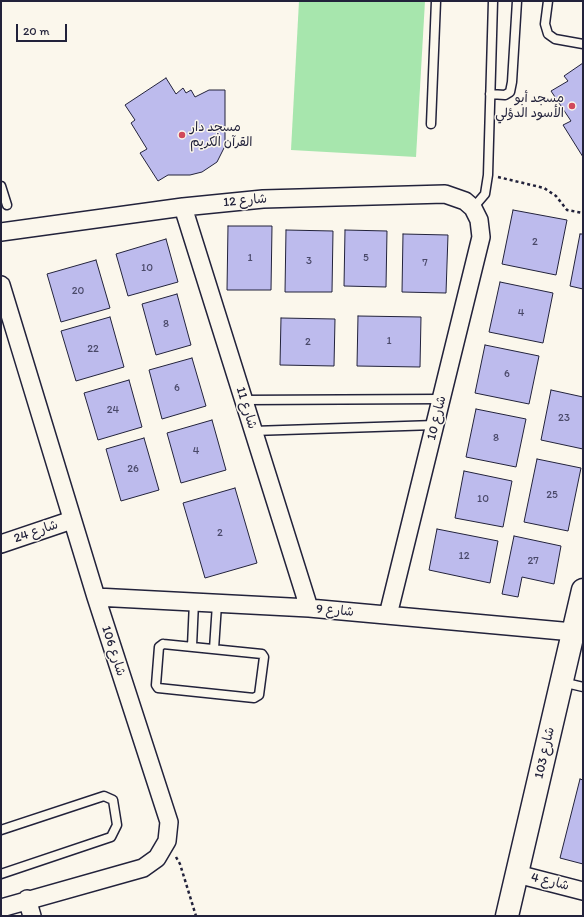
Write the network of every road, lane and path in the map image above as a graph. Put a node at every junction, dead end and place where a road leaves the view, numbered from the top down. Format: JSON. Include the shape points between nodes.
{"nodes":[{"id":1,"x":436,"y":1,"type":"edge"},
{"id":2,"x":493,"y":1,"type":"edge"},
{"id":3,"x":517,"y":1,"type":"edge"},
{"id":4,"x":548,"y":1,"type":"edge"},
{"id":5,"x":583,"y":44,"type":"edge"},
{"id":6,"x":490,"y":94,"type":"junction"},
{"id":7,"x":431,"y":124,"type":"dead end"},
{"id":8,"x":488,"y":175,"type":"junction"},
{"id":9,"x":1,"y":186,"type":"edge"},
{"id":10,"x":7,"y":205,"type":"dead end"},
{"id":11,"x":184,"y":207,"type":"junction"},
{"id":12,"x":583,"y":213,"type":"edge"},
{"id":13,"x":476,"y":214,"type":"junction"},
{"id":14,"x":1,"y":232,"type":"edge"},
{"id":15,"x":1,"y":285,"type":"edge"},
{"id":16,"x":8,"y":332,"type":"edge"},
{"id":17,"x":243,"y":400,"type":"junction"},
{"id":18,"x":441,"y":400,"type":"junction"},
{"id":19,"x":435,"y":425,"type":"junction"},
{"id":20,"x":253,"y":431,"type":"junction"},
{"id":21,"x":72,"y":520,"type":"junction"},
{"id":22,"x":1,"y":544,"type":"edge"},
{"id":23,"x":583,"y":590,"type":"edge"},
{"id":24,"x":96,"y":598,"type":"junction"},
{"id":25,"x":194,"y":602,"type":"junction"},
{"id":26,"x":217,"y":604,"type":"junction"},
{"id":27,"x":308,"y":608,"type":"junction"},
{"id":28,"x":388,"y":615,"type":"junction"},
{"id":29,"x":573,"y":632,"type":"junction"},
{"id":30,"x":192,"y":646,"type":"junction"},
{"id":31,"x":214,"y":649,"type":"junction"},
{"id":32,"x":562,"y":682,"type":"junction"},
{"id":33,"x":583,"y":687,"type":"edge"},
{"id":34,"x":1,"y":830,"type":"edge"},
{"id":35,"x":167,"y":841,"type":"junction"},
{"id":36,"x":1,"y":874,"type":"edge"},
{"id":37,"x":517,"y":874,"type":"junction"},
{"id":38,"x":583,"y":891,"type":"edge"},
{"id":39,"x":27,"y":899,"type":"junction"},
{"id":40,"x":1,"y":908,"type":"edge"},
{"id":41,"x":32,"y":916,"type":"edge"},
{"id":42,"x":196,"y":916,"type":"edge"},
{"id":43,"x":507,"y":916,"type":"edge"}],
"edges":[{"from":1,"to":7,"type":"lane"},
{"from":2,"to":6,"type":"lane"},
{"from":3,"to":6,"type":"lane","via":[[510,92],[505,95]]},
{"from":4,"to":5,"type":"lane","via":[[545,24],[548,34],[555,39]]},
{"from":6,"to":8,"type":"lane"},
{"from":8,"to":12,"type":"path","via":[[544,188],[556,196],[567,210]]},
{"from":8,"to":13,"type":"lane","via":[[486,194]]},
{"from":9,"to":10,"type":"lane"},
{"from":11,"to":13,"type":"street","name":"شارع 12","via":[[263,199],[445,194],[465,201]]},
{"from":11,"to":14,"type":"street","name":"شارع 12"},
{"from":11,"to":17,"type":"street","name":"شارع 11"},
{"from":13,"to":18,"type":"street","name":"شارع 10","via":[[481,237]]},
{"from":15,"to":16,"type":"street","name":"شارع 106"},
{"from":16,"to":21,"type":"street","name":"شارع 106"},
{"from":17,"to":18,"type":"lane"},
{"from":17,"to":20,"type":"street","name":"شارع 11"},
{"from":18,"to":19,"type":"street","name":"شارع 10"},
{"from":19,"to":20,"type":"lane"},
{"from":19,"to":28,"type":"street","name":"شارع 10"},
{"from":20,"to":27,"type":"street","name":"شارع 11"},
{"from":21,"to":22,"type":"street","name":"شارع 24"},
{"from":21,"to":24,"type":"street","name":"شارع 106"},
{"from":23,"to":29,"type":"street","name":"شارع 103"},
{"from":24,"to":25,"type":"street","name":"شارع 9"},
{"from":24,"to":35,"type":"street","name":"شارع 106","via":[[169,822]]},
{"from":25,"to":26,"type":"street","name":"شارع 9"},
{"from":25,"to":30,"type":"lane"},
{"from":26,"to":27,"type":"street","name":"شارع 9"},
{"from":26,"to":31,"type":"lane"},
{"from":27,"to":28,"type":"street","name":"شارع 9"},
{"from":28,"to":29,"type":"street","name":"شارع 9"},
{"from":29,"to":32,"type":"street","name":"شارع 103"},
{"from":30,"to":31,"type":"lane"},
{"from":30,"to":31,"type":"lane","via":[[163,644],[159,647],[156,685],[158,688],[257,698],[264,656]]},
{"from":32,"to":33,"type":"lane"},
{"from":32,"to":37,"type":"street","name":"شارع 103"},
{"from":34,"to":36,"type":"lane","via":[[104,796],[113,800],[117,825],[111,837]]},
{"from":35,"to":39,"type":"street","name":"شارع 106","via":[[157,858],[143,868]]},
{"from":35,"to":42,"type":"path","via":[[180,864]]},
{"from":37,"to":38,"type":"street","name":"شارع 4"},
{"from":37,"to":43,"type":"street","name":"شارع 103"},
{"from":39,"to":40,"type":"street","name":"شارع 106"},
{"from":39,"to":41,"type":"street"}]}
